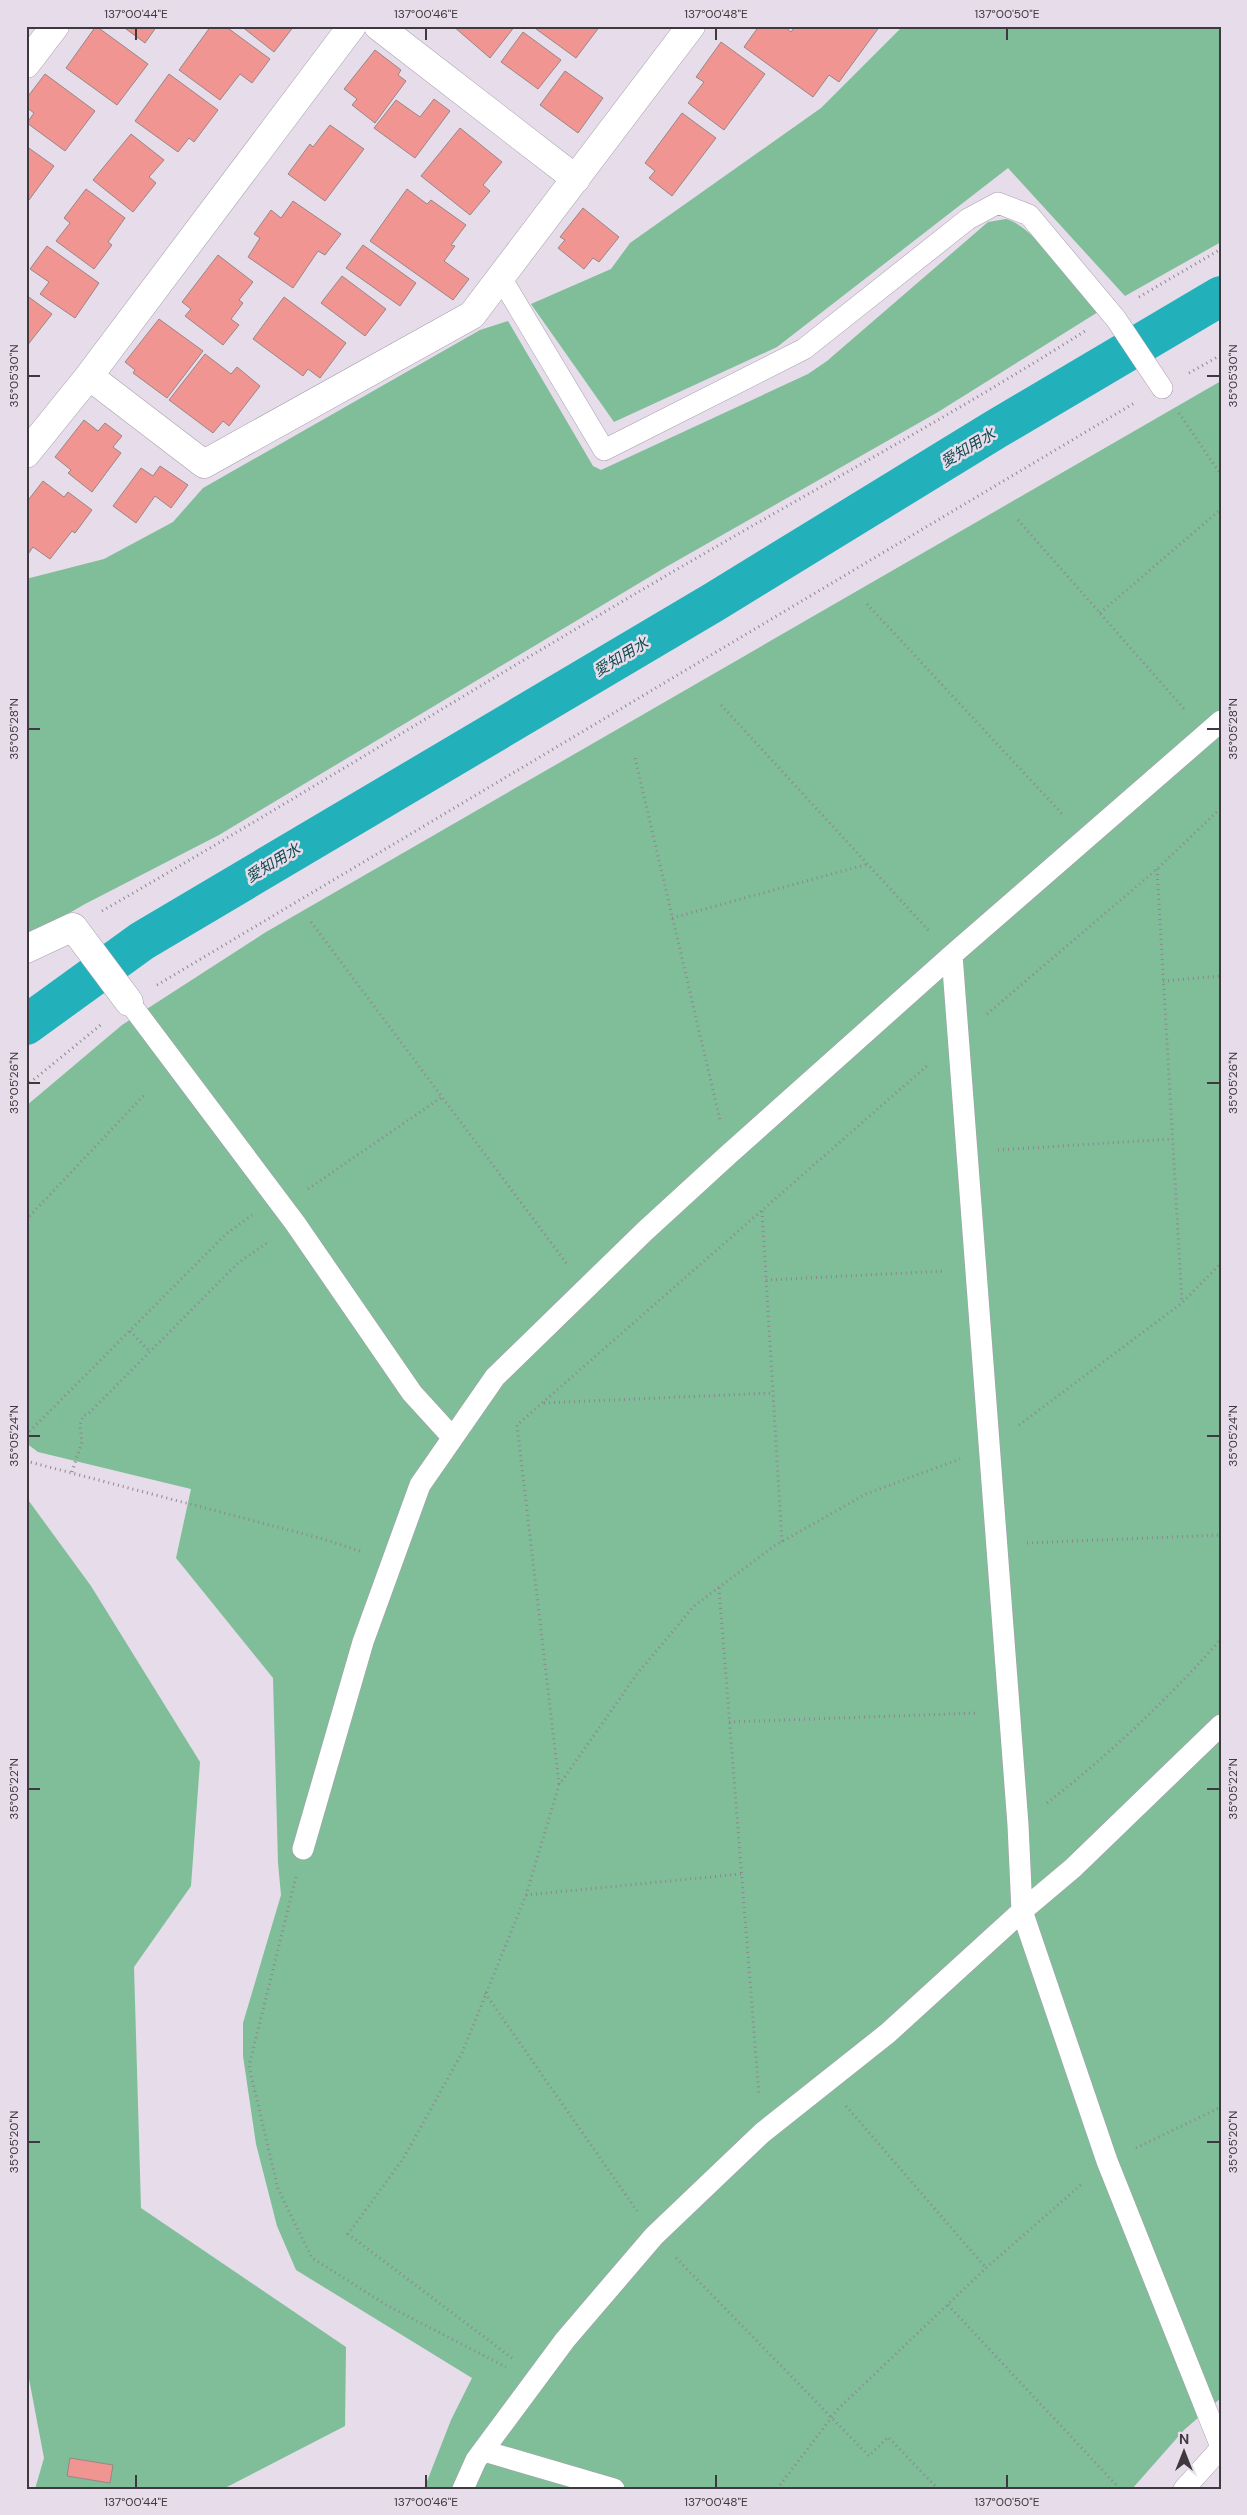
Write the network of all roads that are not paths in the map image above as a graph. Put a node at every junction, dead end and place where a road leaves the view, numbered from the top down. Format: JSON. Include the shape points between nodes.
{"nodes":[{"id":1,"x":55,"y":26,"type":"edge"},
{"id":2,"x":352,"y":26,"type":"edge"},
{"id":3,"x":378,"y":26,"type":"edge"},
{"id":4,"x":691,"y":26,"type":"edge"},
{"id":5,"x":26,"y":64,"type":"edge"},
{"id":6,"x":576,"y":179,"type":"junction"},
{"id":7,"x":501,"y":278,"type":"junction"},
{"id":8,"x":89,"y":376,"type":"junction"},
{"id":9,"x":1162,"y":388,"type":"road end"},
{"id":10,"x":26,"y":454,"type":"edge"},
{"id":11,"x":1214,"y":728,"type":"edge"},
{"id":12,"x":26,"y":950,"type":"edge"},
{"id":13,"x":952,"y":955,"type":"junction"},
{"id":14,"x":128,"y":1002,"type":"joint"},
{"id":15,"x":453,"y":1438,"type":"junction"},
{"id":16,"x":1221,"y":1725,"type":"edge"},
{"id":17,"x":303,"y":1849,"type":"road end"},
{"id":18,"x":1022,"y":1911,"type":"junction"},
{"id":19,"x":1221,"y":2447,"type":"edge"},
{"id":20,"x":484,"y":2451,"type":"junction"},
{"id":21,"x":463,"y":2489,"type":"edge"},
{"id":22,"x":614,"y":2489,"type":"edge"},
{"id":23,"x":1184,"y":2489,"type":"edge"}],
"edges":[{"from":1,"to":5,"type":"street"},
{"from":2,"to":8,"type":"street"},
{"from":3,"to":6,"type":"street"},
{"from":4,"to":6,"type":"street"},
{"from":6,"to":7,"type":"street"},
{"from":7,"to":8,"type":"street","via":[[472,315],[204,464]]},
{"from":7,"to":9,"type":"lane","via":[[604,450],[804,349],[968,219],[998,203],[1029,215],[1114,316]]},
{"from":8,"to":10,"type":"street"},
{"from":11,"to":13,"type":"lane"},
{"from":12,"to":14,"type":"street","via":[[73,927]]},
{"from":13,"to":15,"type":"lane","via":[[728,1155],[495,1377]]},
{"from":13,"to":18,"type":"lane"},
{"from":14,"to":15,"type":"lane","via":[[285,1209],[412,1393]]},
{"from":15,"to":17,"type":"lane","via":[[420,1485],[391,1562],[363,1642]]},
{"from":16,"to":18,"type":"lane","via":[[1073,1868]]},
{"from":18,"to":19,"type":"lane","via":[[1107,2162]]},
{"from":18,"to":20,"type":"lane","via":[[888,2033],[762,2133],[654,2236],[565,2340]]},
{"from":19,"to":23,"type":"lane"},
{"from":20,"to":21,"type":"lane","via":[[476,2460]]},
{"from":20,"to":22,"type":"lane"}]}
